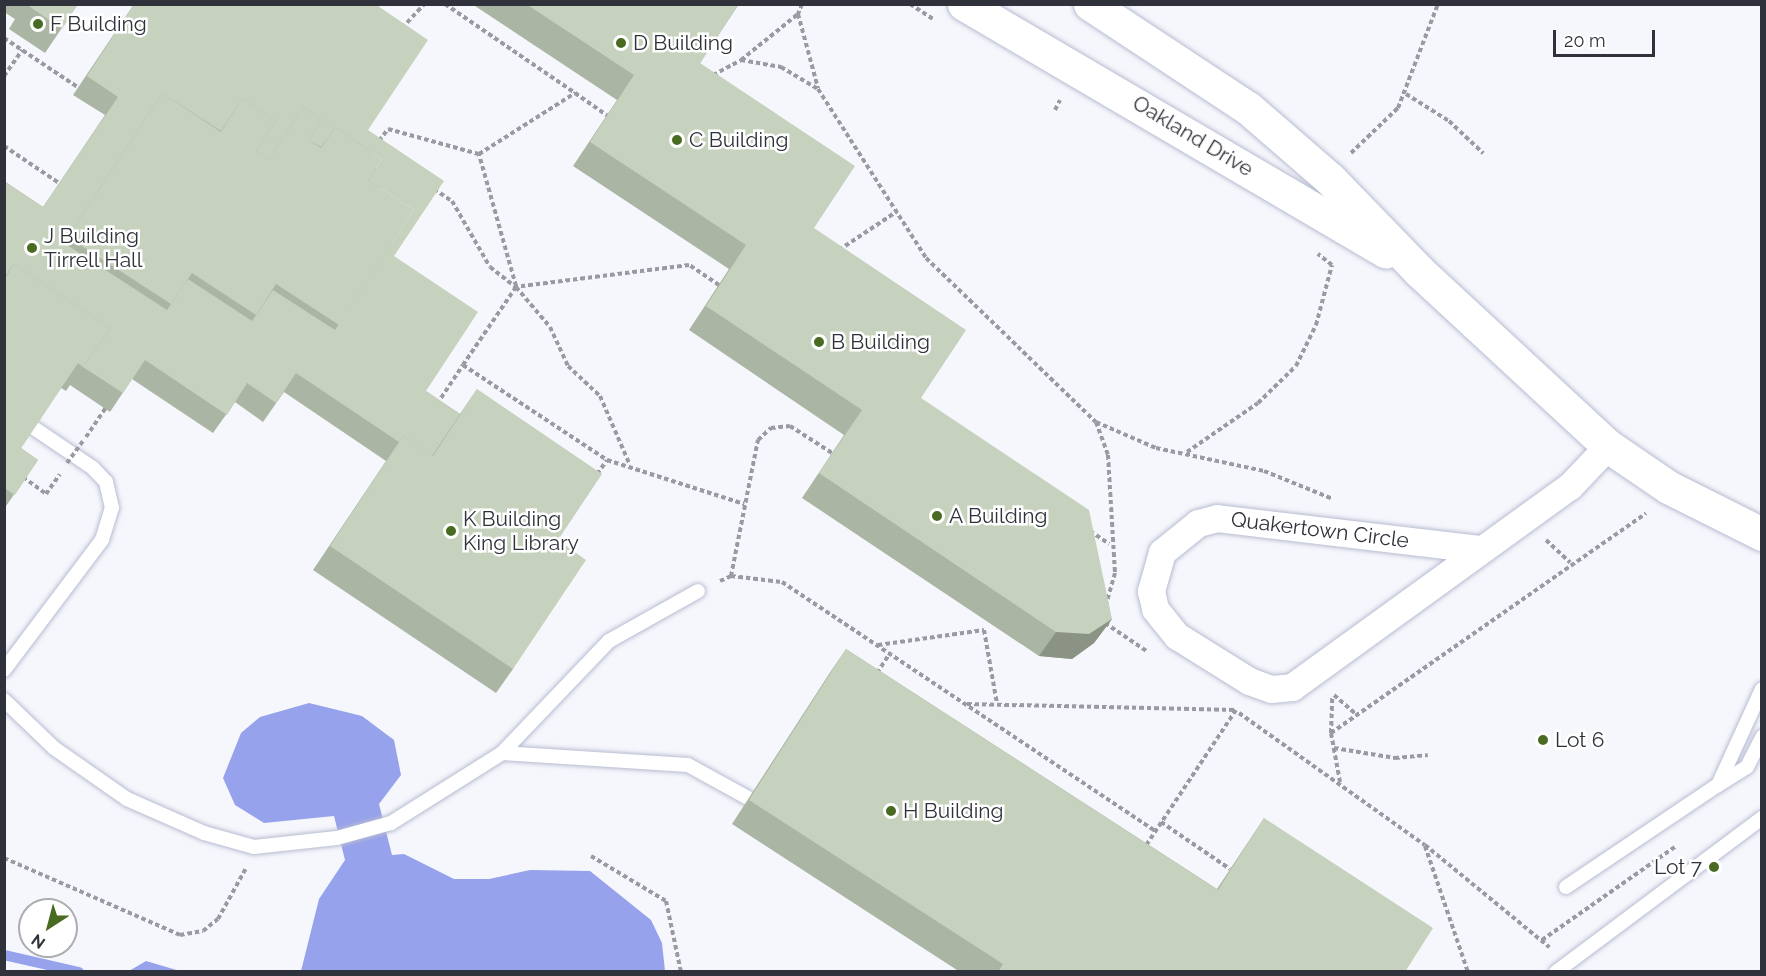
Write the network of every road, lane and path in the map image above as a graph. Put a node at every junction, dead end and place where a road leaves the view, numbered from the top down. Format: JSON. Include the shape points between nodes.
{"nodes":[{"id":1,"x":424,"y":4,"type":"edge"},
{"id":2,"x":445,"y":4,"type":"edge"},
{"id":3,"x":802,"y":4,"type":"edge"},
{"id":4,"x":910,"y":4,"type":"edge"},
{"id":5,"x":1090,"y":4,"type":"edge"},
{"id":6,"x":1438,"y":4,"type":"edge"},
{"id":7,"x":798,"y":14,"type":"junction"},
{"id":8,"x":954,"y":15,"type":"edge"},
{"id":9,"x":394,"y":34,"type":"edge"},
{"id":10,"x":4,"y":38,"type":"edge"},
{"id":11,"x":22,"y":50,"type":"junction"},
{"id":12,"x":741,"y":60,"type":"junction"},
{"id":13,"x":7,"y":68,"type":"edge"},
{"id":14,"x":4,"y":76,"type":"edge"},
{"id":15,"x":709,"y":78,"type":"edge"},
{"id":16,"x":818,"y":89,"type":"junction"},
{"id":17,"x":86,"y":92,"type":"edge"},
{"id":18,"x":575,"y":93,"type":"junction"},
{"id":19,"x":1406,"y":94,"type":"junction"},
{"id":20,"x":607,"y":115,"type":"edge"},
{"id":21,"x":4,"y":146,"type":"edge"},
{"id":22,"x":375,"y":148,"type":"edge"},
{"id":23,"x":1484,"y":153,"type":"dead end"},
{"id":24,"x":479,"y":154,"type":"junction"},
{"id":25,"x":1330,"y":179,"type":"junction"},
{"id":26,"x":423,"y":181,"type":"edge"},
{"id":27,"x":59,"y":183,"type":"edge"},
{"id":28,"x":896,"y":212,"type":"junction"},
{"id":29,"x":1313,"y":251,"type":"dead end"},
{"id":30,"x":836,"y":252,"type":"edge"},
{"id":31,"x":1419,"y":271,"type":"junction"},
{"id":32,"x":719,"y":285,"type":"edge"},
{"id":33,"x":516,"y":287,"type":"junction"},
{"id":34,"x":463,"y":365,"type":"junction"},
{"id":35,"x":110,"y":402,"type":"edge"},
{"id":36,"x":433,"y":410,"type":"edge"},
{"id":37,"x":1096,"y":422,"type":"junction"},
{"id":38,"x":34,"y":428,"type":"edge"},
{"id":39,"x":1608,"y":447,"type":"junction"},
{"id":40,"x":1187,"y":452,"type":"junction"},
{"id":41,"x":832,"y":453,"type":"edge"},
{"id":42,"x":607,"y":460,"type":"junction"},
{"id":43,"x":630,"y":464,"type":"junction"},
{"id":44,"x":17,"y":474,"type":"edge"},
{"id":45,"x":594,"y":477,"type":"edge"},
{"id":46,"x":744,"y":504,"type":"junction"},
{"id":47,"x":1344,"y":504,"type":"dead end"},
{"id":48,"x":1654,"y":508,"type":"dead end"},
{"id":49,"x":1083,"y":527,"type":"edge"},
{"id":50,"x":1761,"y":534,"type":"edge"},
{"id":51,"x":1109,"y":544,"type":"junction"},
{"id":52,"x":1479,"y":549,"type":"junction"},
{"id":53,"x":731,"y":576,"type":"junction"},
{"id":54,"x":698,"y":591,"type":"joint"},
{"id":55,"x":1104,"y":609,"type":"edge"},
{"id":56,"x":1098,"y":619,"type":"edge"},
{"id":57,"x":989,"y":622,"type":"edge"},
{"id":58,"x":984,"y":630,"type":"junction"},
{"id":59,"x":877,"y":645,"type":"junction"},
{"id":60,"x":890,"y":653,"type":"junction"},
{"id":61,"x":1153,"y":656,"type":"dead end"},
{"id":62,"x":4,"y":670,"type":"edge"},
{"id":63,"x":873,"y":678,"type":"edge"},
{"id":64,"x":1761,"y":689,"type":"edge"},
{"id":65,"x":1218,"y":698,"type":"dead end"},
{"id":66,"x":4,"y":700,"type":"edge"},
{"id":67,"x":966,"y":704,"type":"junction"},
{"id":68,"x":997,"y":704,"type":"junction"},
{"id":69,"x":1236,"y":710,"type":"junction"},
{"id":70,"x":1761,"y":737,"type":"edge"},
{"id":71,"x":1334,"y":748,"type":"junction"},
{"id":72,"x":502,"y":753,"type":"junction"},
{"id":73,"x":1428,"y":755,"type":"dead end"},
{"id":74,"x":1340,"y":782,"type":"junction"},
{"id":75,"x":1718,"y":784,"type":"junction"},
{"id":76,"x":748,"y":798,"type":"edge"},
{"id":77,"x":1761,"y":818,"type":"edge"},
{"id":78,"x":1161,"y":822,"type":"junction"},
{"id":79,"x":1155,"y":831,"type":"junction"},
{"id":80,"x":1685,"y":839,"type":"dead end"},
{"id":81,"x":1425,"y":845,"type":"junction"},
{"id":82,"x":254,"y":847,"type":"junction"},
{"id":83,"x":1143,"y":850,"type":"edge"},
{"id":84,"x":591,"y":856,"type":"dead end"},
{"id":85,"x":4,"y":858,"type":"edge"},
{"id":86,"x":1230,"y":869,"type":"edge"},
{"id":87,"x":1566,"y":887,"type":"dead end"},
{"id":88,"x":1542,"y":940,"type":"junction"},
{"id":89,"x":1553,"y":952,"type":"dead end"},
{"id":90,"x":681,"y":972,"type":"edge"},
{"id":91,"x":1468,"y":972,"type":"edge"},
{"id":92,"x":1556,"y":972,"type":"edge"}],
"edges":[{"from":1,"to":9,"type":"path"},
{"from":2,"to":18,"type":"path"},
{"from":3,"to":7,"type":"path"},
{"from":4,"to":8,"type":"path"},
{"from":5,"to":25,"type":"street","name":"Oakland Drive","via":[[1248,108]]},
{"from":6,"to":19,"type":"path"},
{"from":7,"to":12,"type":"path"},
{"from":7,"to":16,"type":"path"},
{"from":8,"to":31,"type":"street","name":"Oakland Drive"},
{"from":10,"to":11,"type":"path"},
{"from":11,"to":13,"type":"path"},
{"from":11,"to":17,"type":"path"},
{"from":12,"to":15,"type":"path"},
{"from":12,"to":16,"type":"path","via":[[782,68]]},
{"from":13,"to":14,"type":"path"},
{"from":16,"to":28,"type":"path"},
{"from":18,"to":20,"type":"path"},
{"from":18,"to":24,"type":"path"},
{"from":19,"to":23,"type":"path","via":[[1449,121]]},
{"from":19,"to":25,"type":"path"},
{"from":21,"to":27,"type":"path"},
{"from":22,"to":24,"type":"path","via":[[388,129]]},
{"from":24,"to":33,"type":"path"},
{"from":25,"to":31,"type":"street","name":"Oakland Drive"},
{"from":26,"to":33,"type":"path","via":[[452,201],[490,267]]},
{"from":28,"to":30,"type":"path"},
{"from":28,"to":37,"type":"path","via":[[926,258]]},
{"from":29,"to":40,"type":"path","via":[[1332,265],[1316,326],[1296,366],[1258,403]]},
{"from":31,"to":39,"type":"street","name":"Oakland Drive"},
{"from":32,"to":33,"type":"path","via":[[689,265]]},
{"from":33,"to":34,"type":"path"},
{"from":33,"to":43,"type":"path","via":[[550,327],[568,366],[600,396]]},
{"from":34,"to":36,"type":"path"},
{"from":34,"to":42,"type":"path"},
{"from":35,"to":44,"type":"path","bridge":true,"via":[[46,494]]},
{"from":37,"to":40,"type":"path","via":[[1156,448]]},
{"from":37,"to":51,"type":"path","via":[[1108,454]]},
{"from":38,"to":62,"type":"lane","via":[[93,468],[106,482],[112,508],[102,540]]},
{"from":39,"to":50,"type":"street","name":"Oakland Drive","via":[[1668,487]]},
{"from":39,"to":52,"type":"street","name":"Quakertown Circle","via":[[1570,486]]},
{"from":40,"to":47,"type":"path","via":[[1264,471]]},
{"from":41,"to":46,"type":"path","via":[[790,426],[771,428],[758,440]]},
{"from":42,"to":43,"type":"path"},
{"from":42,"to":45,"type":"path"},
{"from":43,"to":46,"type":"path"},
{"from":46,"to":53,"type":"path"},
{"from":48,"to":71,"type":"path","via":[[1331,734]]},
{"from":49,"to":51,"type":"path"},
{"from":51,"to":55,"type":"path","via":[[1115,573]]},
{"from":52,"to":52,"type":"street","name":"Quakertown Circle","via":[[1216,518],[1198,523],[1162,552],[1151,591],[1155,609],[1178,636],[1249,681],[1271,689],[1292,687],[1323,670]]},
{"from":53,"to":54,"type":"path"},
{"from":53,"to":59,"type":"path","via":[[782,582]]},
{"from":54,"to":72,"type":"lane","via":[[609,641]]},
{"from":56,"to":61,"type":"path"},
{"from":57,"to":58,"type":"path"},
{"from":58,"to":59,"type":"path"},
{"from":58,"to":68,"type":"path"},
{"from":59,"to":60,"type":"path"},
{"from":60,"to":63,"type":"path"},
{"from":60,"to":67,"type":"path"},
{"from":64,"to":75,"type":"lane"},
{"from":65,"to":69,"type":"path"},
{"from":66,"to":82,"type":"lane","via":[[54,748],[127,799],[204,833]]},
{"from":67,"to":68,"type":"path"},
{"from":67,"to":79,"type":"path"},
{"from":68,"to":69,"type":"path"},
{"from":69,"to":74,"type":"path"},
{"from":69,"to":78,"type":"path"},
{"from":70,"to":75,"type":"lane","via":[[1747,767]]},
{"from":71,"to":73,"type":"path","via":[[1395,758]]},
{"from":71,"to":74,"type":"path"},
{"from":72,"to":76,"type":"lane","via":[[688,765]]},
{"from":72,"to":82,"type":"lane","via":[[392,823],[337,838]]},
{"from":74,"to":81,"type":"path"},
{"from":75,"to":87,"type":"lane"},
{"from":77,"to":92,"type":"lane"},
{"from":78,"to":79,"type":"path"},
{"from":78,"to":86,"type":"path"},
{"from":79,"to":83,"type":"path"},
{"from":80,"to":88,"type":"path"},
{"from":81,"to":88,"type":"path"},
{"from":81,"to":91,"type":"path"},
{"from":82,"to":85,"type":"path","via":[[234,897],[218,919],[203,931],[180,934]]},
{"from":84,"to":90,"type":"path","via":[[666,901]]},
{"from":88,"to":89,"type":"path"}]}
